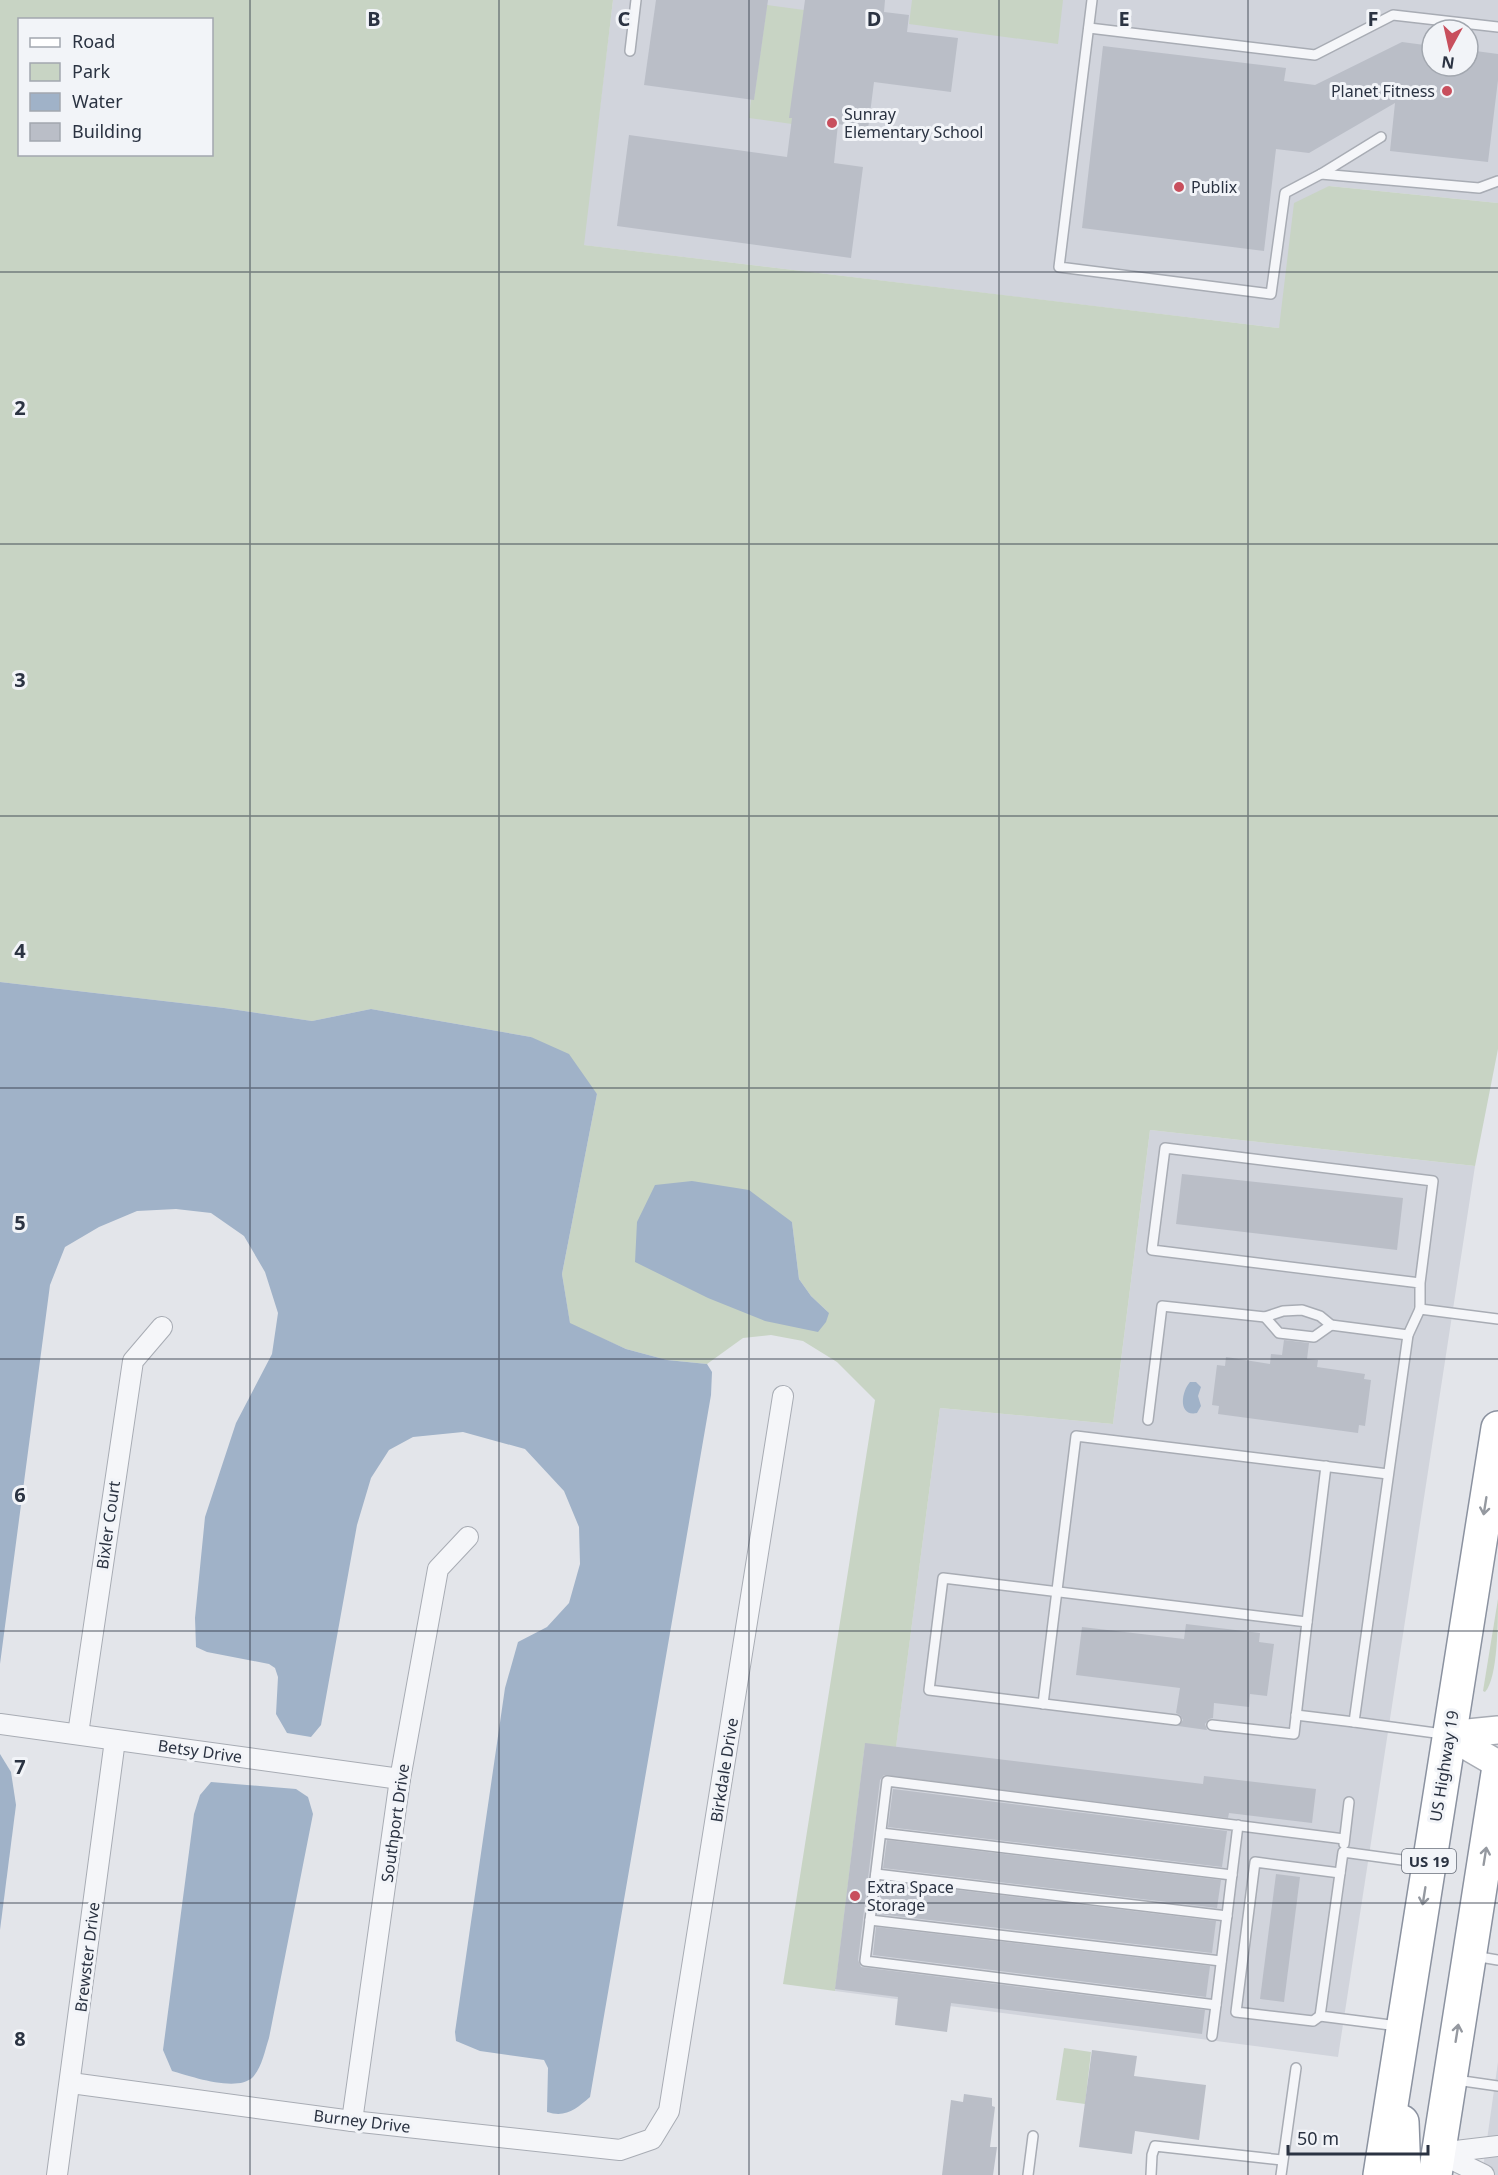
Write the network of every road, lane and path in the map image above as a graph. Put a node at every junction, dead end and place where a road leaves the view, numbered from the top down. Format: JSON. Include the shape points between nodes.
{"nodes":[{"id":1,"x":636,"y":0,"type":"edge"},
{"id":2,"x":1092,"y":0,"type":"edge"},
{"id":3,"x":1498,"y":27,"type":"edge"},
{"id":4,"x":1089,"y":28,"type":"junction"},
{"id":5,"x":630,"y":51,"type":"dead end"},
{"id":6,"x":1381,"y":137,"type":"dead end"},
{"id":7,"x":1321,"y":174,"type":"junction"},
{"id":8,"x":1498,"y":181,"type":"edge"},
{"id":9,"x":1420,"y":1283,"type":"junction"},
{"id":10,"x":1420,"y":1309,"type":"junction"},
{"id":11,"x":1265,"y":1317,"type":"junction"},
{"id":12,"x":1498,"y":1319,"type":"edge"},
{"id":13,"x":1331,"y":1326,"type":"junction"},
{"id":14,"x":162,"y":1327,"type":"dead end"},
{"id":15,"x":1408,"y":1335,"type":"junction"},
{"id":16,"x":783,"y":1396,"type":"dead end"},
{"id":17,"x":1148,"y":1420,"type":"dead end"},
{"id":18,"x":1498,"y":1428,"type":"edge"},
{"id":19,"x":1326,"y":1466,"type":"junction"},
{"id":20,"x":1388,"y":1474,"type":"junction"},
{"id":21,"x":468,"y":1537,"type":"dead end"},
{"id":22,"x":1057,"y":1592,"type":"junction"},
{"id":23,"x":1307,"y":1622,"type":"junction"},
{"id":24,"x":1043,"y":1704,"type":"junction"},
{"id":25,"x":1296,"y":1714,"type":"junction"},
{"id":26,"x":1176,"y":1720,"type":"dead end"},
{"id":27,"x":1354,"y":1722,"type":"junction"},
{"id":28,"x":0,"y":1724,"type":"edge"},
{"id":29,"x":1212,"y":1725,"type":"dead end"},
{"id":30,"x":1498,"y":1730,"type":"edge"},
{"id":31,"x":78,"y":1734,"type":"junction"},
{"id":32,"x":1448,"y":1735,"type":"junction"},
{"id":33,"x":115,"y":1740,"type":"junction"},
{"id":34,"x":1498,"y":1764,"type":"edge"},
{"id":35,"x":1498,"y":1773,"type":"edge"},
{"id":36,"x":400,"y":1779,"type":"junction"},
{"id":37,"x":1349,"y":1802,"type":"dead end"},
{"id":38,"x":1238,"y":1826,"type":"junction"},
{"id":39,"x":881,"y":1833,"type":"junction"},
{"id":40,"x":1344,"y":1839,"type":"junction"},
{"id":41,"x":1342,"y":1852,"type":"junction"},
{"id":42,"x":1429,"y":1864,"type":"junction"},
{"id":43,"x":1340,"y":1873,"type":"junction"},
{"id":44,"x":876,"y":1874,"type":"junction"},
{"id":45,"x":1232,"y":1875,"type":"junction"},
{"id":46,"x":1227,"y":1916,"type":"junction"},
{"id":47,"x":870,"y":1920,"type":"junction"},
{"id":48,"x":1484,"y":1958,"type":"edge"},
{"id":49,"x":1221,"y":1961,"type":"junction"},
{"id":50,"x":1216,"y":2005,"type":"junction"},
{"id":51,"x":1320,"y":2016,"type":"junction"},
{"id":52,"x":1404,"y":2027,"type":"junction"},
{"id":53,"x":1212,"y":2036,"type":"dead end"},
{"id":54,"x":1296,"y":2068,"type":"dead end"},
{"id":55,"x":1450,"y":2080,"type":"junction"},
{"id":56,"x":1396,"y":2082,"type":"junction"},
{"id":57,"x":71,"y":2084,"type":"junction"},
{"id":58,"x":1498,"y":2086,"type":"edge"},
{"id":59,"x":352,"y":2121,"type":"junction"},
{"id":60,"x":1033,"y":2136,"type":"dead end"},
{"id":61,"x":652,"y":2139,"type":"joint"},
{"id":62,"x":1498,"y":2146,"type":"edge"},
{"id":63,"x":1282,"y":2160,"type":"junction"},
{"id":64,"x":1437,"y":2164,"type":"edge"},
{"id":65,"x":57,"y":2175,"type":"edge"},
{"id":66,"x":1028,"y":2175,"type":"edge"},
{"id":67,"x":1151,"y":2175,"type":"edge"},
{"id":68,"x":1281,"y":2175,"type":"edge"},
{"id":69,"x":1380,"y":2175,"type":"edge"},
{"id":70,"x":1404,"y":2175,"type":"edge"},
{"id":71,"x":1484,"y":2175,"type":"edge"}],
"edges":[{"from":1,"to":5,"type":"lane"},
{"from":2,"to":4,"type":"lane"},
{"from":3,"to":4,"type":"lane","via":[[1393,15],[1315,55]]},
{"from":4,"to":7,"type":"lane","via":[[1059,267],[1271,294],[1285,193]]},
{"from":6,"to":7,"type":"lane"},
{"from":7,"to":8,"type":"lane","via":[[1479,188]]},
{"from":9,"to":9,"type":"lane","via":[[1152,1251],[1165,1148],[1433,1181]]},
{"from":9,"to":10,"type":"lane"},
{"from":10,"to":12,"type":"lane"},
{"from":10,"to":15,"type":"lane"},
{"from":11,"to":13,"type":"lane","via":[[1302,1310],[1320,1316]]},
{"from":11,"to":13,"type":"lane","via":[[1280,1333],[1314,1337]]},
{"from":11,"to":17,"type":"lane","via":[[1162,1306]]},
{"from":13,"to":15,"type":"lane"},
{"from":14,"to":31,"type":"street","name":"Bixler Court","via":[[133,1361]]},
{"from":15,"to":20,"type":"lane"},
{"from":16,"to":61,"type":"street","name":"Birkdale Drive","via":[[669,2111]]},
{"from":18,"to":32,"type":"highway","name":"US Highway 19","number":"US 19","one_way":true},
{"from":19,"to":20,"type":"lane"},
{"from":19,"to":22,"type":"lane","via":[[1076,1436]]},
{"from":19,"to":23,"type":"lane"},
{"from":20,"to":27,"type":"lane"},
{"from":21,"to":36,"type":"street","name":"Southport Drive","via":[[438,1569]]},
{"from":22,"to":23,"type":"lane"},
{"from":22,"to":24,"type":"lane"},
{"from":22,"to":24,"type":"lane","via":[[943,1578],[929,1690]]},
{"from":23,"to":25,"type":"lane"},
{"from":24,"to":26,"type":"lane"},
{"from":25,"to":27,"type":"lane"},
{"from":25,"to":29,"type":"lane","via":[[1294,1734]]},
{"from":27,"to":32,"type":"lane"},
{"from":28,"to":31,"type":"street","name":"Betsy Drive"},
{"from":30,"to":32,"type":"street"},
{"from":31,"to":33,"type":"street","name":"Betsy Drive"},
{"from":32,"to":34,"type":"street"},
{"from":32,"to":42,"type":"highway","name":"US Highway 19","number":"US 19"},
{"from":33,"to":36,"type":"street","name":"Betsy Drive"},
{"from":33,"to":57,"type":"street","name":"Brewster Drive"},
{"from":48,"to":35,"type":"highway","one_way":true},
{"from":36,"to":59,"type":"street","name":"Southport Drive"},
{"from":37,"to":40,"type":"lane"},
{"from":38,"to":39,"type":"lane","via":[[887,1781]]},
{"from":38,"to":40,"type":"lane"},
{"from":38,"to":45,"type":"lane"},
{"from":39,"to":44,"type":"lane"},
{"from":39,"to":45,"type":"lane"},
{"from":40,"to":41,"type":"lane"},
{"from":41,"to":42,"type":"lane"},
{"from":41,"to":43,"type":"lane"},
{"from":42,"to":52,"type":"highway","name":"US Highway 19","number":"US 19","one_way":true},
{"from":43,"to":51,"type":"lane"},
{"from":43,"to":51,"type":"lane","via":[[1255,1862],[1236,2012],[1313,2021]]},
{"from":44,"to":46,"type":"lane"},
{"from":44,"to":47,"type":"lane"},
{"from":45,"to":46,"type":"lane"},
{"from":46,"to":49,"type":"lane"},
{"from":47,"to":49,"type":"lane"},
{"from":47,"to":50,"type":"lane","via":[[865,1961]]},
{"from":55,"to":48,"type":"highway","one_way":true},
{"from":49,"to":50,"type":"lane"},
{"from":50,"to":53,"type":"lane"},
{"from":51,"to":52,"type":"lane"},
{"from":52,"to":56,"type":"highway","name":"US Highway 19","number":"US 19"},
{"from":54,"to":63,"type":"lane"},
{"from":55,"to":58,"type":"lane"},
{"from":55,"to":64,"type":"highway"},
{"from":56,"to":69,"type":"highway","name":"US Highway 19","number":"US 19"},
{"from":56,"to":70,"type":"highway","via":[[1404,2139]]},
{"from":57,"to":59,"type":"street","name":"Burney Drive"},
{"from":57,"to":65,"type":"street","name":"Brewster Drive"},
{"from":59,"to":61,"type":"street","name":"Burney Drive","via":[[620,2150]]},
{"from":60,"to":66,"type":"lane"},
{"from":62,"to":64,"type":"street"},
{"from":63,"to":67,"type":"lane","via":[[1155,2146]]},
{"from":63,"to":68,"type":"lane"},
{"from":64,"to":71,"type":"street"}]}
